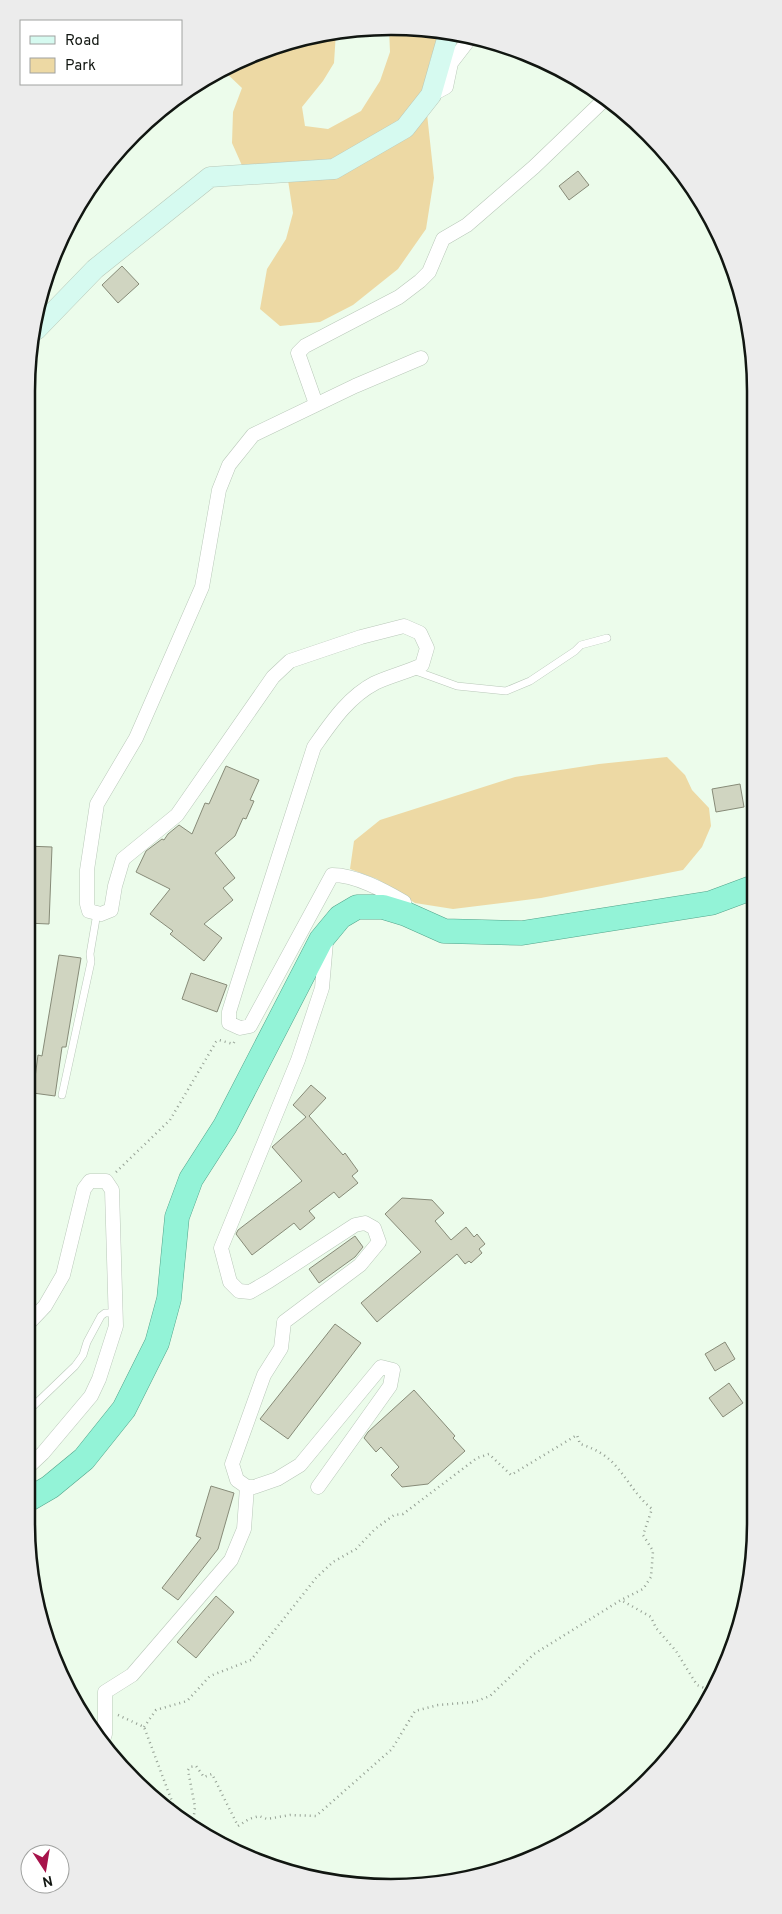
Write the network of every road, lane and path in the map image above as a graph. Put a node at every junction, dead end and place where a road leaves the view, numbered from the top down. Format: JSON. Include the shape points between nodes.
{"nodes":[{"id":1,"x":447,"y":40,"type":"edge"},
{"id":2,"x":466,"y":43,"type":"edge"},
{"id":3,"x":431,"y":96,"type":"junction"},
{"id":4,"x":600,"y":103,"type":"edge"},
{"id":5,"x":42,"y":324,"type":"edge"},
{"id":6,"x":421,"y":358,"type":"dead end"},
{"id":7,"x":316,"y":404,"type":"junction"},
{"id":8,"x":607,"y":638,"type":"dead end"},
{"id":9,"x":413,"y":669,"type":"junction"},
{"id":10,"x":747,"y":890,"type":"edge"},
{"id":11,"x":97,"y":913,"type":"junction"},
{"id":12,"x":406,"y":914,"type":"junction"},
{"id":13,"x":327,"y":934,"type":"junction"},
{"id":14,"x":240,"y":1028,"type":"junction"},
{"id":15,"x":62,"y":1095,"type":"dead end"},
{"id":16,"x":106,"y":1181,"type":"junction"},
{"id":17,"x":115,"y":1313,"type":"junction"},
{"id":18,"x":35,"y":1317,"type":"edge"},
{"id":19,"x":35,"y":1404,"type":"edge"},
{"id":20,"x":35,"y":1461,"type":"edge"},
{"id":21,"x":247,"y":1487,"type":"junction"},
{"id":22,"x":318,"y":1487,"type":"dead end"},
{"id":23,"x":35,"y":1496,"type":"edge"},
{"id":24,"x":621,"y":1600,"type":"junction"},
{"id":25,"x":706,"y":1688,"type":"edge"},
{"id":26,"x":105,"y":1709,"type":"junction"},
{"id":27,"x":144,"y":1727,"type":"junction"},
{"id":28,"x":105,"y":1734,"type":"edge"},
{"id":29,"x":173,"y":1804,"type":"edge"},
{"id":30,"x":192,"y":1818,"type":"edge"}],
"edges":[{"from":1,"to":3,"type":"main road"},
{"from":2,"to":3,"type":"street","via":[[451,63],[446,87]]},
{"from":3,"to":5,"type":"main road","via":[[405,128],[334,169],[210,178],[95,269]]},
{"from":4,"to":7,"type":"street","via":[[467,225],[443,239],[429,272],[420,281],[399,297],[305,346],[298,353]]},
{"from":6,"to":7,"type":"street"},
{"from":7,"to":11,"type":"street","via":[[253,435],[229,465],[219,490],[202,587],[136,738],[97,804],[87,870],[87,904],[89,912]]},
{"from":8,"to":9,"type":"lane","via":[[581,645],[530,681],[506,691],[457,686]]},
{"from":9,"to":11,"type":"street","via":[[422,665],[427,648],[420,633],[404,626],[290,661],[273,677],[177,815],[123,859],[114,886],[111,910]]},
{"from":9,"to":14,"type":"street","via":[[374,684],[349,703],[332,720],[314,747],[229,1012],[229,1023]]},
{"from":10,"to":12,"type":"highway","via":[[711,903],[522,933],[444,931]]},
{"from":11,"to":15,"type":"lane","via":[[91,962]]},
{"from":12,"to":13,"type":"highway","via":[[384,907],[357,907],[340,917]]},
{"from":12,"to":14,"type":"street","via":[[404,902],[389,894],[344,875],[332,875],[250,1026]]},
{"from":13,"to":21,"type":"street","via":[[322,988],[298,1060],[221,1248],[230,1282],[239,1291],[250,1292],[356,1225],[365,1223],[374,1228],[379,1242],[360,1265],[284,1322],[281,1348],[264,1374],[232,1464],[236,1480]]},
{"from":13,"to":23,"type":"highway","via":[[225,1126],[191,1179],[177,1217],[169,1299],[157,1343],[124,1409],[84,1459],[50,1488]]},
{"from":14,"to":16,"type":"path","via":[[233,1044],[216,1042],[170,1120]]},
{"from":16,"to":17,"type":"street","via":[[112,1190]]},
{"from":16,"to":18,"type":"street","via":[[90,1181],[84,1189],[63,1274],[45,1306]]},
{"from":17,"to":19,"type":"lane","via":[[101,1316],[75,1366]]},
{"from":17,"to":20,"type":"street","via":[[116,1326],[91,1396]]},
{"from":21,"to":22,"type":"street","via":[[277,1479],[300,1464],[381,1367],[393,1370],[390,1386]]},
{"from":21,"to":26,"type":"street","via":[[244,1529],[230,1560],[132,1675],[105,1692]]},
{"from":24,"to":25,"type":"path","via":[[651,1617],[697,1684]]},
{"from":24,"to":27,"type":"path","via":[[643,1590],[651,1578],[653,1551],[643,1535],[652,1509],[640,1499],[614,1463],[595,1449],[580,1444],[577,1435],[511,1475],[489,1454],[477,1458],[403,1514],[394,1515],[356,1549],[333,1562],[316,1578],[251,1660],[210,1676],[187,1701],[156,1710]]},
{"from":24,"to":30,"type":"path","via":[[534,1654],[490,1696],[474,1702],[438,1705],[416,1711],[392,1749],[316,1816],[290,1815],[267,1819],[259,1816],[238,1826],[212,1774],[204,1777],[196,1766],[188,1770],[195,1807]]},
{"from":26,"to":27,"type":"path"},
{"from":26,"to":28,"type":"street"},
{"from":27,"to":29,"type":"path"}]}
